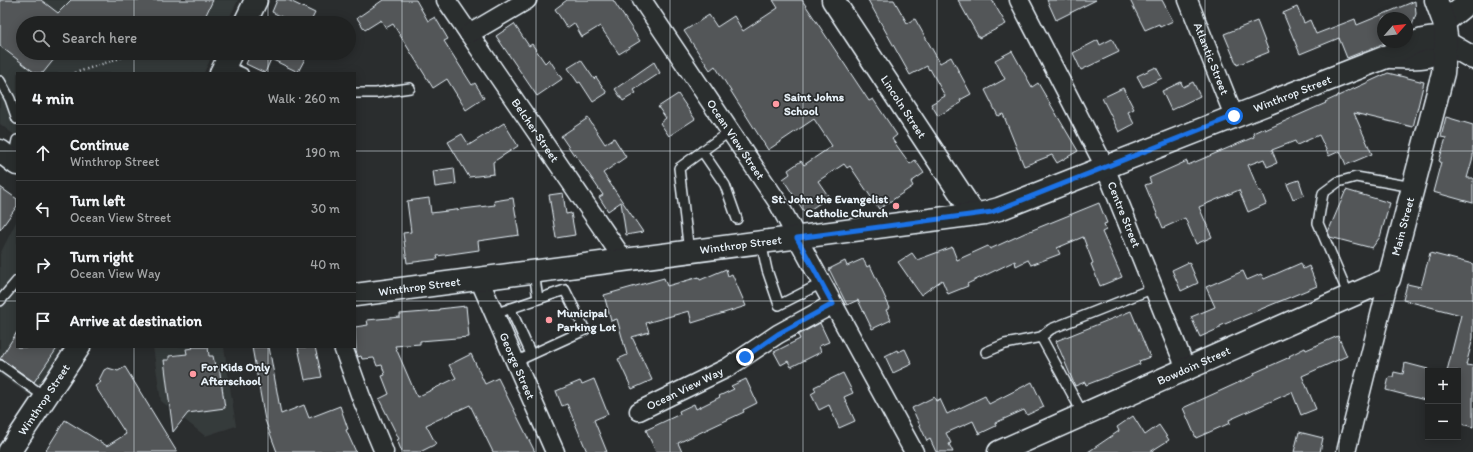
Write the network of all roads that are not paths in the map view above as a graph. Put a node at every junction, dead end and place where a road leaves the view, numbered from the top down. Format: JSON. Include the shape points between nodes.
{"nodes":[{"id":1,"x":256,"y":0,"type":"edge"},
{"id":2,"x":446,"y":0,"type":"edge"},
{"id":3,"x":527,"y":0,"type":"edge"},
{"id":4,"x":642,"y":0,"type":"edge"},
{"id":5,"x":833,"y":0,"type":"edge"},
{"id":6,"x":1019,"y":0,"type":"edge"},
{"id":7,"x":1188,"y":0,"type":"edge"},
{"id":8,"x":1436,"y":0,"type":"edge"},
{"id":9,"x":1471,"y":0,"type":"edge"},
{"id":10,"x":248,"y":16,"type":"edge"},
{"id":11,"x":1445,"y":32,"type":"junction"},
{"id":12,"x":469,"y":34,"type":"junction"},
{"id":13,"x":1473,"y":58,"type":"edge"},
{"id":14,"x":0,"y":81,"type":"edge"},
{"id":15,"x":410,"y":88,"type":"dead end"},
{"id":16,"x":356,"y":93,"type":"edge"},
{"id":17,"x":16,"y":116,"type":"edge"},
{"id":18,"x":1234,"y":116,"type":"junction"},
{"id":19,"x":730,"y":131,"type":"junction"},
{"id":20,"x":702,"y":151,"type":"junction"},
{"id":21,"x":1105,"y":167,"type":"junction"},
{"id":22,"x":1413,"y":187,"type":"junction"},
{"id":23,"x":974,"y":214,"type":"junction"},
{"id":24,"x":737,"y":219,"type":"dead end"},
{"id":25,"x":797,"y":238,"type":"junction"},
{"id":26,"x":761,"y":242,"type":"junction"},
{"id":27,"x":689,"y":252,"type":"junction"},
{"id":28,"x":624,"y":260,"type":"junction"},
{"id":29,"x":534,"y":272,"type":"junction"},
{"id":30,"x":1389,"y":278,"type":"junction"},
{"id":31,"x":479,"y":279,"type":"junction"},
{"id":32,"x":16,"y":281,"type":"edge"},
{"id":33,"x":822,"y":283,"type":"junction"},
{"id":34,"x":1154,"y":288,"type":"junction"},
{"id":35,"x":356,"y":296,"type":"edge"},
{"id":36,"x":1349,"y":296,"type":"junction"},
{"id":37,"x":538,"y":299,"type":"junction"},
{"id":38,"x":0,"y":301,"type":"edge"},
{"id":39,"x":833,"y":304,"type":"junction"},
{"id":40,"x":502,"y":311,"type":"junction"},
{"id":41,"x":1041,"y":337,"type":"junction"},
{"id":42,"x":78,"y":348,"type":"edge"},
{"id":43,"x":343,"y":348,"type":"edge"},
{"id":44,"x":986,"y":352,"type":"dead end"},
{"id":45,"x":531,"y":354,"type":"junction"},
{"id":46,"x":515,"y":362,"type":"junction"},
{"id":47,"x":0,"y":365,"type":"edge"},
{"id":48,"x":1186,"y":369,"type":"junction"},
{"id":49,"x":45,"y":397,"type":"junction"},
{"id":50,"x":639,"y":411,"type":"dead end"},
{"id":51,"x":1083,"y":414,"type":"junction"},
{"id":52,"x":6,"y":449,"type":"edge"},
{"id":53,"x":384,"y":452,"type":"edge"},
{"id":54,"x":555,"y":452,"type":"edge"},
{"id":55,"x":914,"y":452,"type":"edge"},
{"id":56,"x":998,"y":452,"type":"edge"},
{"id":57,"x":1346,"y":452,"type":"edge"}],
"edges":[{"from":1,"to":10,"type":"main road"},
{"from":2,"to":12,"type":"street","name":"Belcher Street"},
{"from":3,"to":12,"type":"street"},
{"from":4,"to":19,"type":"street","name":"Ocean View Street"},
{"from":5,"to":23,"type":"main road","name":"Lincoln Street"},
{"from":6,"to":21,"type":"street","name":"Centre Street"},
{"from":7,"to":18,"type":"street","name":"Atlantic Street"},
{"from":8,"to":11,"type":"main road","name":"Main Street"},
{"from":9,"to":11,"type":"main road"},
{"from":11,"to":13,"type":"main road"},
{"from":11,"to":18,"type":"main road","name":"Winthrop Street"},
{"from":11,"to":22,"type":"main road","name":"Main Street","via":[[1442,78]]},
{"from":12,"to":28,"type":"street","name":"Belcher Street"},
{"from":14,"to":17,"type":"lane"},
{"from":15,"to":16,"type":"lane"},
{"from":18,"to":21,"type":"main road","name":"Winthrop Street"},
{"from":19,"to":20,"type":"lane"},
{"from":19,"to":25,"type":"street","name":"Ocean View Street","via":[[772,194]]},
{"from":20,"to":24,"type":"lane","via":[[725,185]]},
{"from":20,"to":27,"type":"lane","via":[[679,168]]},
{"from":21,"to":23,"type":"main road","name":"Winthrop Street","via":[[999,209]]},
{"from":21,"to":34,"type":"street","name":"Centre Street"},
{"from":22,"to":30,"type":"main road","name":"Main Street"},
{"from":22,"to":36,"type":"lane","via":[[1356,177],[1338,182],[1323,193],[1318,223]]},
{"from":23,"to":25,"type":"main road","name":"Winthrop Street"},
{"from":25,"to":26,"type":"main road","name":"Winthrop Street"},
{"from":25,"to":33,"type":"street","name":"Ocean View Street"},
{"from":26,"to":27,"type":"main road","name":"Winthrop Street"},
{"from":26,"to":33,"type":"lane","via":[[779,306]]},
{"from":27,"to":28,"type":"main road","name":"Winthrop Street"},
{"from":28,"to":29,"type":"main road","name":"Winthrop Street"},
{"from":29,"to":31,"type":"main road","name":"Winthrop Street"},
{"from":29,"to":37,"type":"lane"},
{"from":30,"to":36,"type":"main road","name":"Bowdoin Street"},
{"from":30,"to":57,"type":"street","name":"Main Street"},
{"from":31,"to":35,"type":"main road","name":"Winthrop Street"},
{"from":31,"to":40,"type":"street","name":"George Street"},
{"from":32,"to":38,"type":"lane"},
{"from":33,"to":39,"type":"street","name":"Ocean View Street"},
{"from":34,"to":41,"type":"lane","via":[[1051,329]]},
{"from":34,"to":48,"type":"street","name":"Centre Street"},
{"from":36,"to":48,"type":"main road","name":"Bowdoin Street"},
{"from":37,"to":40,"type":"lane"},
{"from":37,"to":45,"type":"lane","via":[[565,290],[585,330]]},
{"from":39,"to":50,"type":"street","name":"Ocean View Way","via":[[778,334],[727,368]]},
{"from":39,"to":55,"type":"street","name":"Ocean View Street"},
{"from":40,"to":45,"type":"lane"},
{"from":40,"to":46,"type":"street","name":"George Street"},
{"from":41,"to":44,"type":"lane","via":[[1005,344]]},
{"from":41,"to":51,"type":"lane"},
{"from":42,"to":49,"type":"main road","name":"Winthrop Street"},
{"from":43,"to":53,"type":"street","via":[[358,391]]},
{"from":45,"to":46,"type":"lane"},
{"from":46,"to":54,"type":"street","name":"George Street"},
{"from":47,"to":49,"type":"lane"},
{"from":48,"to":51,"type":"main road","name":"Bowdoin Street"},
{"from":49,"to":52,"type":"main road","name":"Winthrop Street"},
{"from":51,"to":56,"type":"main road","name":"Bowdoin Street"}]}
